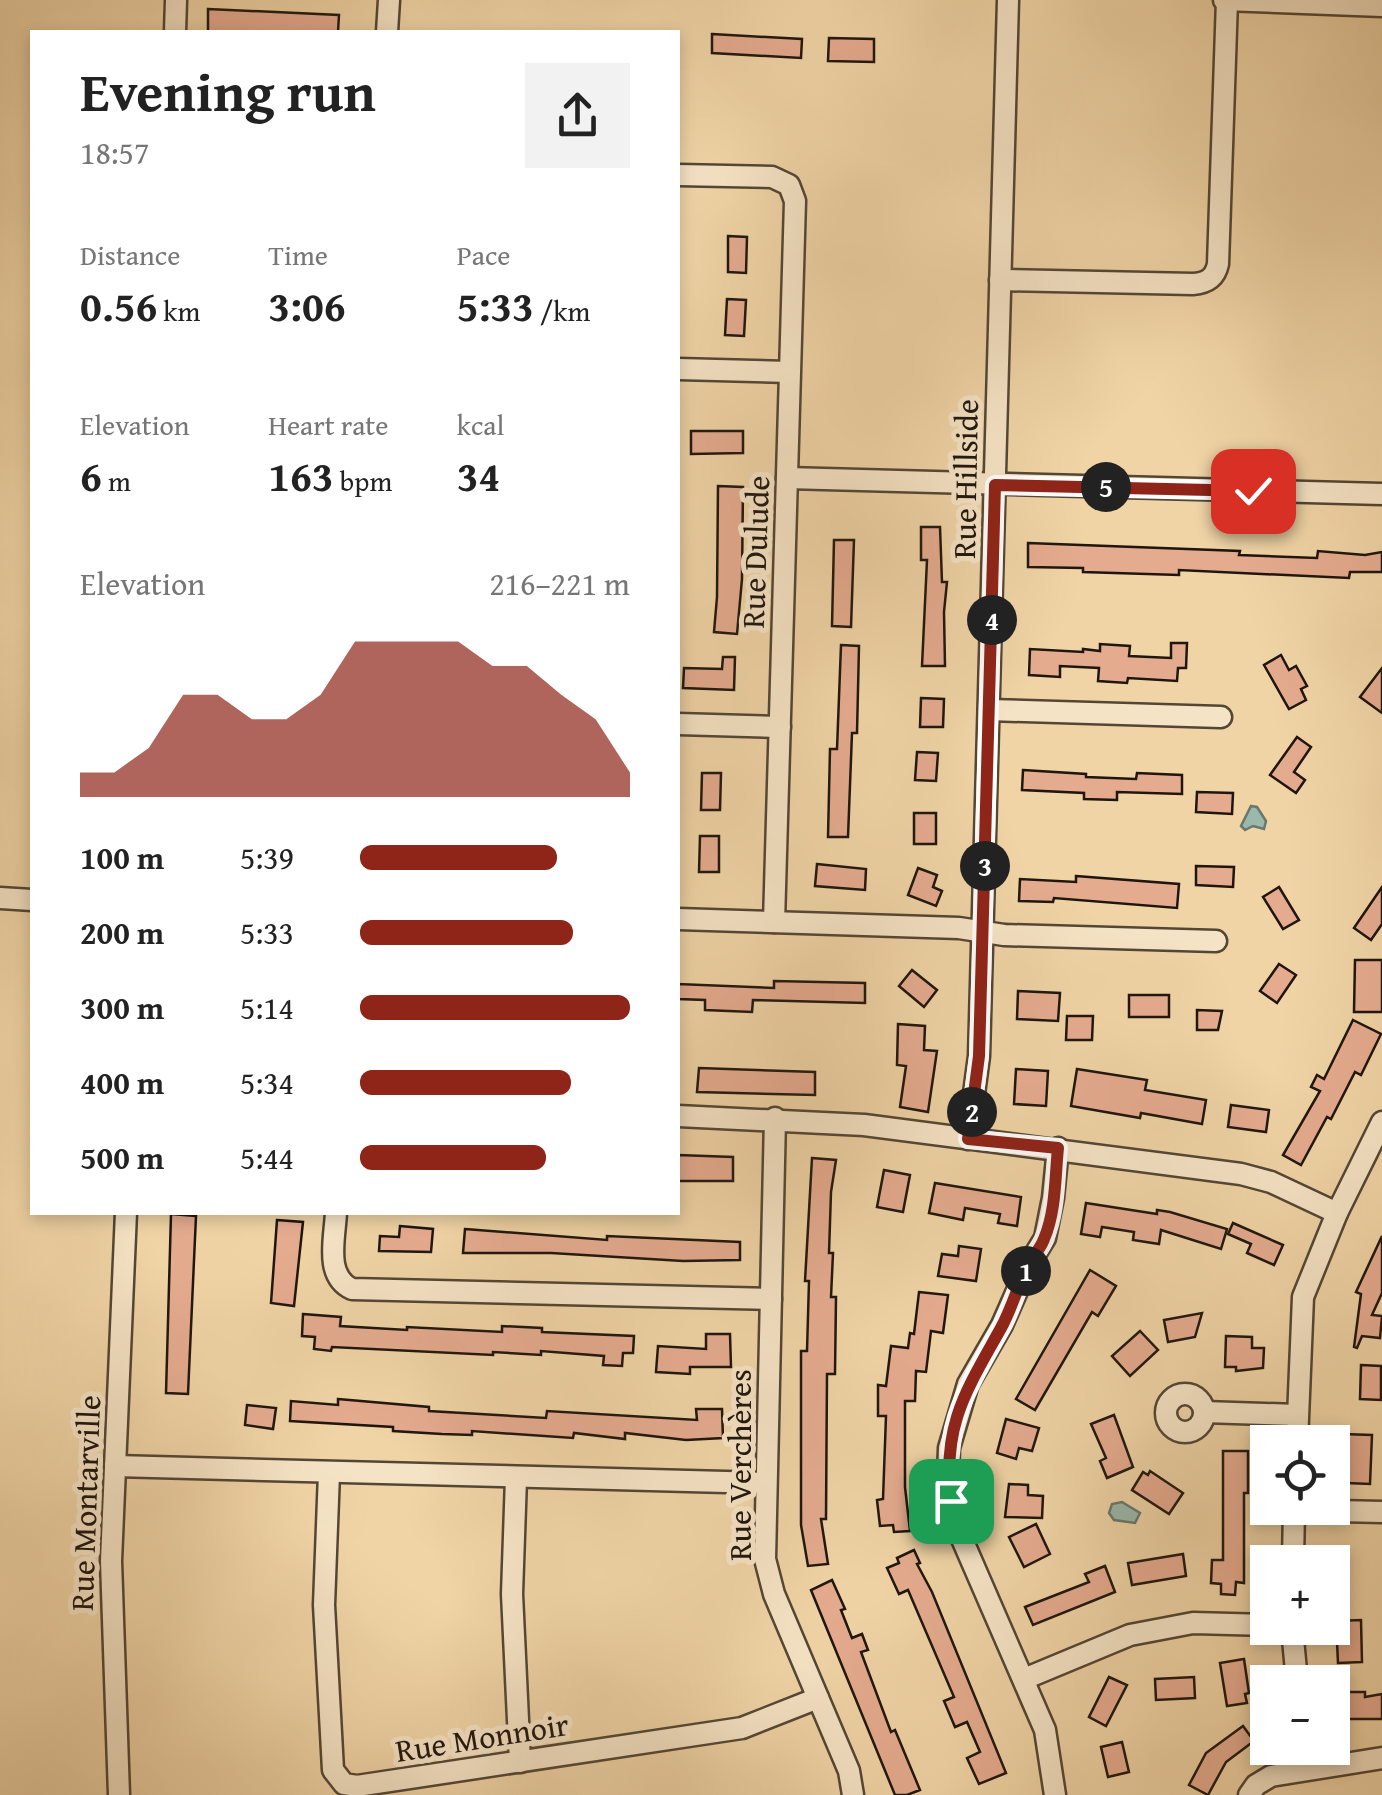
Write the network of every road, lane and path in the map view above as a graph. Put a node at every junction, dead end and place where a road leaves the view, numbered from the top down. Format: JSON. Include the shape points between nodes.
{"nodes":[{"id":1,"x":176,"y":0,"type":"edge"},
{"id":2,"x":388,"y":0,"type":"edge"},
{"id":3,"x":1008,"y":0,"type":"edge"},
{"id":4,"x":1225,"y":0,"type":"edge"},
{"id":5,"x":1382,"y":6,"type":"edge"},
{"id":6,"x":175,"y":30,"type":"edge"},
{"id":7,"x":387,"y":30,"type":"edge"},
{"id":8,"x":680,"y":175,"type":"edge"},
{"id":9,"x":1000,"y":280,"type":"junction"},
{"id":10,"x":680,"y":369,"type":"edge"},
{"id":11,"x":789,"y":372,"type":"junction"},
{"id":12,"x":787,"y":478,"type":"junction"},
{"id":13,"x":995,"y":485,"type":"junction"},
{"id":14,"x":1382,"y":494,"type":"edge"},
{"id":15,"x":990,"y":710,"type":"junction"},
{"id":16,"x":1221,"y":717,"type":"dead end"},
{"id":17,"x":680,"y":724,"type":"edge"},
{"id":18,"x":780,"y":728,"type":"junction"},
{"id":19,"x":0,"y":898,"type":"edge"},
{"id":20,"x":30,"y":900,"type":"edge"},
{"id":21,"x":680,"y":919,"type":"edge"},
{"id":22,"x":774,"y":922,"type":"junction"},
{"id":23,"x":983,"y":930,"type":"junction"},
{"id":24,"x":1216,"y":941,"type":"dead end"},
{"id":25,"x":680,"y":1116,"type":"edge"},
{"id":26,"x":775,"y":1118,"type":"junction"},
{"id":27,"x":1382,"y":1122,"type":"edge"},
{"id":28,"x":968,"y":1139,"type":"junction"},
{"id":29,"x":1058,"y":1148,"type":"junction"},
{"id":30,"x":1337,"y":1213,"type":"junction"},
{"id":31,"x":126,"y":1215,"type":"edge"},
{"id":32,"x":336,"y":1215,"type":"edge"},
{"id":33,"x":771,"y":1299,"type":"junction"},
{"id":34,"x":1204,"y":1412,"type":"dead end"},
{"id":35,"x":1298,"y":1415,"type":"junction"},
{"id":36,"x":1297,"y":1425,"type":"edge"},
{"id":37,"x":115,"y":1466,"type":"junction"},
{"id":38,"x":328,"y":1473,"type":"junction"},
{"id":39,"x":516,"y":1478,"type":"junction"},
{"id":40,"x":766,"y":1483,"type":"junction"},
{"id":41,"x":1350,"y":1511,"type":"edge"},
{"id":42,"x":1382,"y":1512,"type":"edge"},
{"id":43,"x":1250,"y":1625,"type":"edge"},
{"id":44,"x":1024,"y":1680,"type":"junction"},
{"id":45,"x":818,"y":1698,"type":"junction"},
{"id":46,"x":1382,"y":1758,"type":"edge"},
{"id":47,"x":520,"y":1762,"type":"junction"},
{"id":48,"x":1306,"y":1765,"type":"edge"},
{"id":49,"x":1306,"y":1770,"type":"junction"},
{"id":50,"x":119,"y":1795,"type":"edge"},
{"id":51,"x":853,"y":1795,"type":"edge"},
{"id":52,"x":1056,"y":1795,"type":"edge"},
{"id":53,"x":1249,"y":1795,"type":"edge"}],
"edges":[{"from":1,"to":6,"type":"street"},
{"from":2,"to":7,"type":"street"},
{"from":3,"to":9,"type":"street","name":"Rue Hillside"},
{"from":4,"to":5,"type":"street"},
{"from":4,"to":9,"type":"street","via":[[1213,277],[1194,284]]},
{"from":8,"to":11,"type":"street","name":"Rue Dulude","via":[[772,178],[789,185],[796,201]]},
{"from":9,"to":13,"type":"street","name":"Rue Hillside"},
{"from":10,"to":11,"type":"street"},
{"from":11,"to":12,"type":"street","name":"Rue Dulude"},
{"from":12,"to":13,"type":"street"},
{"from":12,"to":18,"type":"street","name":"Rue Dulude"},
{"from":13,"to":14,"type":"street"},
{"from":13,"to":15,"type":"street","name":"Rue Hillside"},
{"from":15,"to":16,"type":"street"},
{"from":15,"to":23,"type":"street","name":"Rue Hillside"},
{"from":17,"to":18,"type":"street"},
{"from":18,"to":22,"type":"street","name":"Rue Dulude"},
{"from":19,"to":20,"type":"street"},
{"from":21,"to":22,"type":"street"},
{"from":22,"to":23,"type":"street"},
{"from":23,"to":24,"type":"street"},
{"from":23,"to":28,"type":"street","name":"Rue Hillside","via":[[979,1056]]},
{"from":25,"to":26,"type":"street"},
{"from":26,"to":28,"type":"street"},
{"from":26,"to":33,"type":"street","name":"Rue Verchères"},
{"from":27,"to":30,"type":"street"},
{"from":28,"to":29,"type":"street"},
{"from":29,"to":30,"type":"street","via":[[1251,1176]]},
{"from":29,"to":44,"type":"street","via":[[1044,1238],[968,1384],[949,1448],[951,1501],[962,1539]]},
{"from":30,"to":35,"type":"street","via":[[1302,1297]]},
{"from":31,"to":37,"type":"street","name":"Rue Montarville"},
{"from":32,"to":33,"type":"street","via":[[334,1269],[352,1289]]},
{"from":33,"to":40,"type":"street","name":"Rue Verchères"},
{"from":34,"to":35,"type":"street"},
{"from":35,"to":36,"type":"street"},
{"from":37,"to":38,"type":"street"},
{"from":37,"to":50,"type":"street","name":"Rue Montarville","via":[[111,1615]]},
{"from":38,"to":39,"type":"street"},
{"from":38,"to":47,"type":"street","name":"Rue Monnoir","via":[[324,1605],[334,1774],[357,1786]]},
{"from":39,"to":40,"type":"street"},
{"from":39,"to":47,"type":"street","via":[[512,1594]]},
{"from":40,"to":45,"type":"street","name":"Rue Verchères","via":[[768,1577]]},
{"from":41,"to":42,"type":"street"},
{"from":43,"to":44,"type":"street","via":[[1193,1623],[1130,1635]]},
{"from":44,"to":52,"type":"street","via":[[1045,1730]]},
{"from":45,"to":47,"type":"street","name":"Rue Monnoir","via":[[742,1728]]},
{"from":45,"to":51,"type":"street","name":"Rue Verchères"},
{"from":46,"to":49,"type":"street"},
{"from":48,"to":49,"type":"street"},
{"from":49,"to":53,"type":"street","via":[[1265,1778]]}]}
